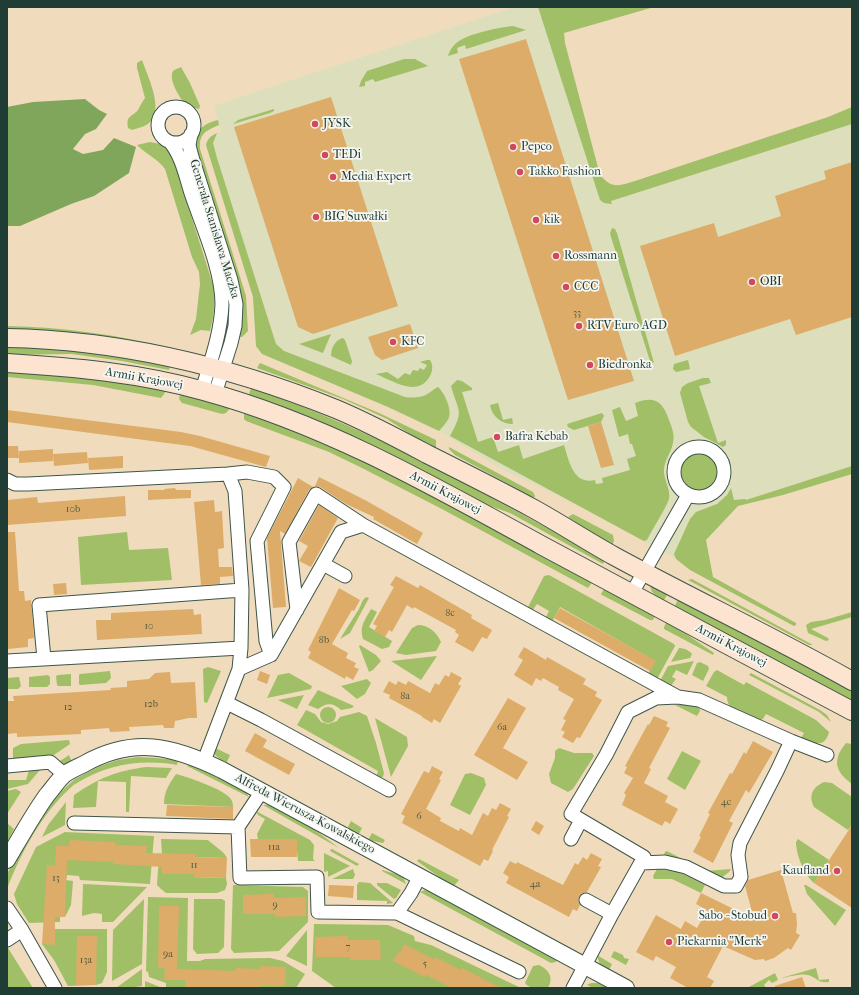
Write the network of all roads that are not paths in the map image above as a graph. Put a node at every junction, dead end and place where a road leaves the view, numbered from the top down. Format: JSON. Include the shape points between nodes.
{"nodes":[{"id":1,"x":191,"y":134,"type":"junction"},
{"id":2,"x":170,"y":142,"type":"junction"},
{"id":3,"x":7,"y":338,"type":"edge"},
{"id":4,"x":7,"y":363,"type":"edge"},
{"id":5,"x":216,"y":369,"type":"junction"},
{"id":6,"x":209,"y":392,"type":"junction"},
{"id":7,"x":228,"y":474,"type":"junction"},
{"id":8,"x":7,"y":480,"type":"edge"},
{"id":9,"x":688,"y":495,"type":"dead end"},
{"id":10,"x":363,"y":525,"type":"junction"},
{"id":11,"x":323,"y":564,"type":"junction"},
{"id":12,"x":645,"y":572,"type":"junction"},
{"id":13,"x":345,"y":576,"type":"dead end"},
{"id":14,"x":242,"y":590,"type":"junction"},
{"id":15,"x":632,"y":594,"type":"junction"},
{"id":16,"x":297,"y":610,"type":"junction"},
{"id":17,"x":241,"y":648,"type":"junction"},
{"id":18,"x":271,"y":655,"type":"junction"},
{"id":19,"x":44,"y":659,"type":"junction"},
{"id":20,"x":7,"y":661,"type":"edge"},
{"id":21,"x":239,"y":670,"type":"junction"},
{"id":22,"x":852,"y":681,"type":"edge"},
{"id":23,"x":678,"y":697,"type":"junction"},
{"id":24,"x":227,"y":703,"type":"junction"},
{"id":25,"x":852,"y":711,"type":"edge"},
{"id":26,"x":791,"y":741,"type":"junction"},
{"id":27,"x":827,"y":755,"type":"dead end"},
{"id":28,"x":204,"y":761,"type":"junction"},
{"id":29,"x":7,"y":766,"type":"edge"},
{"id":30,"x":65,"y":775,"type":"junction"},
{"id":31,"x":388,"y":790,"type":"dead end"},
{"id":32,"x":262,"y":791,"type":"junction"},
{"id":33,"x":581,"y":820,"type":"junction"},
{"id":34,"x":74,"y":823,"type":"dead end"},
{"id":35,"x":238,"y":827,"type":"junction"},
{"id":36,"x":571,"y":839,"type":"dead end"},
{"id":37,"x":7,"y":860,"type":"edge"},
{"id":38,"x":641,"y":863,"type":"junction"},
{"id":39,"x":420,"y":876,"type":"junction"},
{"id":40,"x":586,"y":900,"type":"dead end"},
{"id":41,"x":7,"y":908,"type":"edge"},
{"id":42,"x":397,"y":913,"type":"junction"},
{"id":43,"x":612,"y":914,"type":"junction"},
{"id":44,"x":22,"y":930,"type":"junction"},
{"id":45,"x":7,"y":940,"type":"edge"},
{"id":46,"x":586,"y":966,"type":"junction"},
{"id":47,"x":519,"y":972,"type":"dead end"},
{"id":48,"x":56,"y":988,"type":"edge"},
{"id":49,"x":573,"y":988,"type":"edge"},
{"id":50,"x":626,"y":988,"type":"edge"}],
"edges":[{"from":1,"to":2,"type":"street","via":[[182,142]]},
{"from":1,"to":2,"type":"street","via":[[193,124],[190,114],[181,108],[170,108],[161,115],[158,125],[161,136]]},
{"from":1,"to":5,"type":"street","name":"Generała Stanisława Maczka","via":[[189,145],[192,157],[236,297],[235,326]]},
{"from":2,"to":5,"type":"street","name":"Generała Stanisława Maczka","via":[[175,147],[182,165],[221,286],[222,304]]},
{"from":3,"to":5,"type":"main road","name":"Armii Krajowej","via":[[66,341],[119,348]]},
{"from":4,"to":6,"type":"main road","name":"Armii Krajowej","via":[[62,366],[130,375]]},
{"from":5,"to":6,"type":"street","name":"Generała Stanisława Maczka"},
{"from":5,"to":12,"type":"main road","name":"Armii Krajowej","via":[[304,397],[374,426],[535,510]]},
{"from":6,"to":15,"type":"main road","name":"Armii Krajowej","via":[[339,439],[435,487]]},
{"from":7,"to":8,"type":"street","via":[[28,484],[15,484]]},
{"from":7,"to":14,"type":"street","via":[[235,491]]},
{"from":7,"to":18,"type":"street","via":[[247,472],[274,477],[284,487],[257,541],[266,641]]},
{"from":9,"to":12,"type":"street"},
{"from":10,"to":11,"type":"street","via":[[341,532]]},
{"from":10,"to":16,"type":"street","via":[[316,494],[289,542]]},
{"from":10,"to":23,"type":"street"},
{"from":11,"to":13,"type":"street"},
{"from":11,"to":16,"type":"street"},
{"from":12,"to":15,"type":"street"},
{"from":12,"to":22,"type":"main road","name":"Armii Krajowej"},
{"from":14,"to":17,"type":"street"},
{"from":14,"to":19,"type":"street","via":[[39,605]]},
{"from":15,"to":25,"type":"main road","name":"Armii Krajowej"},
{"from":16,"to":18,"type":"street"},
{"from":17,"to":19,"type":"street"},
{"from":17,"to":21,"type":"street"},
{"from":18,"to":21,"type":"street"},
{"from":19,"to":20,"type":"street"},
{"from":21,"to":24,"type":"street"},
{"from":23,"to":26,"type":"street","via":[[699,700]]},
{"from":23,"to":33,"type":"street","via":[[656,698],[628,712],[571,814]]},
{"from":24,"to":28,"type":"street"},
{"from":24,"to":31,"type":"street"},
{"from":26,"to":27,"type":"street"},
{"from":26,"to":38,"type":"street","via":[[740,843],[738,855],[741,877],[736,886],[724,886],[679,865],[665,862]]},
{"from":28,"to":30,"type":"street","name":"Alfreda Wierusza-Kowalskiego","via":[[148,746],[118,749],[93,759]]},
{"from":28,"to":32,"type":"street","name":"Alfreda Wierusza-Kowalskiego"},
{"from":29,"to":30,"type":"street","via":[[50,762]]},
{"from":30,"to":37,"type":"street","name":"Alfreda Wierusza-Kowalskiego","via":[[35,812]]},
{"from":32,"to":35,"type":"street"},
{"from":32,"to":39,"type":"street","name":"Alfreda Wierusza-Kowalskiego"},
{"from":33,"to":36,"type":"street"},
{"from":33,"to":38,"type":"street","via":[[644,858]]},
{"from":34,"to":35,"type":"street"},
{"from":35,"to":42,"type":"street","via":[[240,878],[317,877],[318,912]]},
{"from":38,"to":43,"type":"street"},
{"from":39,"to":42,"type":"street"},
{"from":39,"to":46,"type":"street","name":"Alfreda Wierusza-Kowalskiego"},
{"from":40,"to":43,"type":"street"},
{"from":41,"to":44,"type":"street"},
{"from":42,"to":47,"type":"street"},
{"from":43,"to":46,"type":"street"},
{"from":44,"to":45,"type":"street"},
{"from":44,"to":48,"type":"street"},
{"from":46,"to":49,"type":"street"},
{"from":46,"to":50,"type":"street","name":"Alfreda Wierusza-Kowalskiego"}]}
